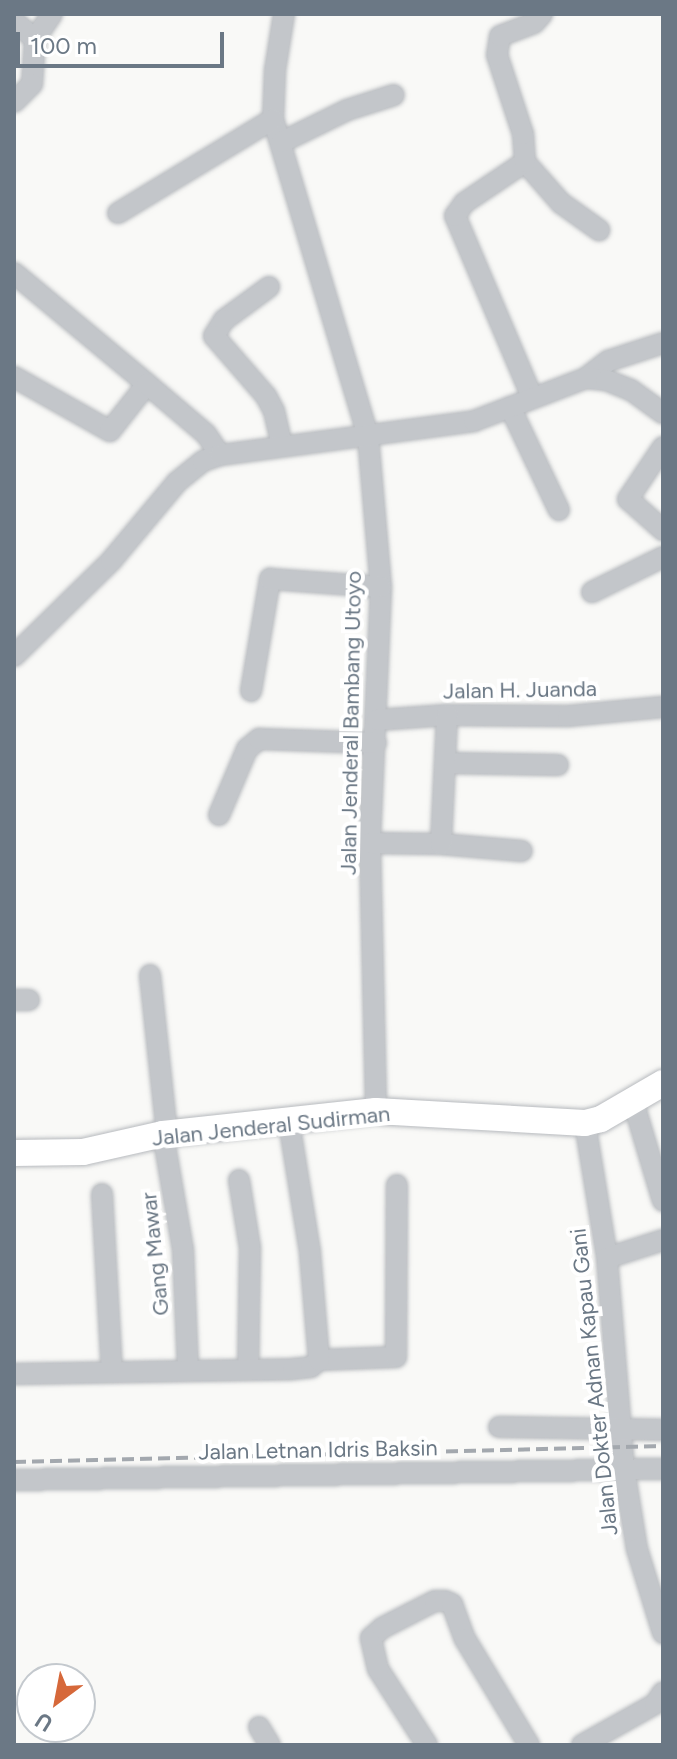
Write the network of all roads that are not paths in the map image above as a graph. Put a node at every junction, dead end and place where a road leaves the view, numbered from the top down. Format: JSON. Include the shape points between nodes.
{"nodes":[{"id":1,"x":52,"y":14,"type":"edge"},
{"id":2,"x":284,"y":14,"type":"edge"},
{"id":3,"x":542,"y":14,"type":"edge"},
{"id":4,"x":14,"y":21,"type":"edge"},
{"id":5,"x":35,"y":39,"type":"junction"},
{"id":6,"x":394,"y":95,"type":"dead end"},
{"id":7,"x":14,"y":102,"type":"edge"},
{"id":8,"x":273,"y":119,"type":"junction"},
{"id":9,"x":282,"y":142,"type":"junction"},
{"id":10,"x":525,"y":162,"type":"junction"},
{"id":11,"x":118,"y":213,"type":"dead end"},
{"id":12,"x":599,"y":230,"type":"dead end"},
{"id":13,"x":14,"y":273,"type":"edge"},
{"id":14,"x":269,"y":287,"type":"dead end"},
{"id":15,"x":663,"y":343,"type":"edge"},
{"id":16,"x":14,"y":377,"type":"edge"},
{"id":17,"x":586,"y":378,"type":"junction"},
{"id":18,"x":147,"y":384,"type":"junction"},
{"id":19,"x":532,"y":397,"type":"junction"},
{"id":20,"x":510,"y":407,"type":"junction"},
{"id":21,"x":663,"y":413,"type":"edge"},
{"id":22,"x":368,"y":436,"type":"junction"},
{"id":23,"x":282,"y":446,"type":"junction"},
{"id":24,"x":663,"y":447,"type":"edge"},
{"id":25,"x":220,"y":455,"type":"junction"},
{"id":26,"x":559,"y":510,"type":"dead end"},
{"id":27,"x":663,"y":530,"type":"edge"},
{"id":28,"x":663,"y":557,"type":"edge"},
{"id":29,"x":381,"y":587,"type":"junction"},
{"id":30,"x":592,"y":592,"type":"dead end"},
{"id":31,"x":14,"y":656,"type":"edge"},
{"id":32,"x":251,"y":691,"type":"dead end"},
{"id":33,"x":663,"y":707,"type":"edge"},
{"id":34,"x":447,"y":715,"type":"junction"},
{"id":35,"x":377,"y":720,"type":"junction"},
{"id":36,"x":376,"y":743,"type":"junction"},
{"id":37,"x":447,"y":763,"type":"junction"},
{"id":38,"x":558,"y":765,"type":"dead end"},
{"id":39,"x":219,"y":815,"type":"dead end"},
{"id":40,"x":370,"y":843,"type":"junction"},
{"id":41,"x":441,"y":844,"type":"junction"},
{"id":42,"x":522,"y":851,"type":"dead end"},
{"id":43,"x":150,"y":975,"type":"dead end"},
{"id":44,"x":663,"y":1083,"type":"edge"},
{"id":45,"x":633,"y":1101,"type":"junction"},
{"id":46,"x":376,"y":1111,"type":"junction"},
{"id":47,"x":289,"y":1123,"type":"junction"},
{"id":48,"x":585,"y":1123,"type":"junction"},
{"id":49,"x":165,"y":1134,"type":"junction"},
{"id":50,"x":14,"y":1153,"type":"edge"},
{"id":51,"x":239,"y":1180,"type":"dead end"},
{"id":52,"x":397,"y":1185,"type":"dead end"},
{"id":53,"x":102,"y":1194,"type":"dead end"},
{"id":54,"x":663,"y":1201,"type":"edge"},
{"id":55,"x":663,"y":1240,"type":"edge"},
{"id":56,"x":607,"y":1258,"type":"junction"},
{"id":57,"x":319,"y":1360,"type":"junction"},
{"id":58,"x":248,"y":1369,"type":"junction"},
{"id":59,"x":188,"y":1370,"type":"junction"},
{"id":60,"x":112,"y":1371,"type":"junction"},
{"id":61,"x":14,"y":1374,"type":"edge"},
{"id":62,"x":499,"y":1427,"type":"dead end"},
{"id":63,"x":663,"y":1430,"type":"edge"},
{"id":64,"x":620,"y":1431,"type":"junction"},
{"id":65,"x":624,"y":1469,"type":"junction"},
{"id":66,"x":663,"y":1469,"type":"edge"},
{"id":67,"x":14,"y":1480,"type":"edge"},
{"id":68,"x":663,"y":1633,"type":"edge"},
{"id":69,"x":663,"y":1692,"type":"edge"},
{"id":70,"x":427,"y":1745,"type":"edge"},
{"id":71,"x":529,"y":1745,"type":"edge"},
{"id":72,"x":582,"y":1745,"type":"edge"}],
"edges":[{"from":1,"to":5,"type":"street"},
{"from":2,"to":8,"type":"street","name":"Jalan Jenderal Bambang Utoyo"},
{"from":3,"to":10,"type":"street","via":[[534,23],[500,36],[497,55],[523,134]]},
{"from":4,"to":5,"type":"street"},
{"from":5,"to":7,"type":"street","via":[[32,84]]},
{"from":6,"to":9,"type":"street","via":[[347,110]]},
{"from":8,"to":9,"type":"street","name":"Jalan Jenderal Bambang Utoyo"},
{"from":8,"to":11,"type":"street"},
{"from":9,"to":22,"type":"street","name":"Jalan Jenderal Bambang Utoyo"},
{"from":10,"to":12,"type":"street","via":[[561,203]]},
{"from":10,"to":19,"type":"street","via":[[464,203],[455,216]]},
{"from":13,"to":18,"type":"street"},
{"from":14,"to":23,"type":"street","via":[[224,320],[214,336],[266,396]]},
{"from":15,"to":17,"type":"street","via":[[608,361]]},
{"from":16,"to":18,"type":"street","via":[[110,431]]},
{"from":17,"to":19,"type":"street"},
{"from":17,"to":21,"type":"street","via":[[631,390]]},
{"from":18,"to":25,"type":"street","via":[[206,434]]},
{"from":19,"to":20,"type":"street"},
{"from":20,"to":22,"type":"street","via":[[474,421]]},
{"from":20,"to":26,"type":"street"},
{"from":22,"to":23,"type":"street"},
{"from":22,"to":29,"type":"street","name":"Jalan Jenderal Bambang Utoyo"},
{"from":23,"to":25,"type":"street"},
{"from":24,"to":27,"type":"street","via":[[628,499]]},
{"from":25,"to":31,"type":"street","via":[[177,482],[111,561]]},
{"from":28,"to":30,"type":"street"},
{"from":29,"to":32,"type":"street","via":[[270,579]]},
{"from":29,"to":35,"type":"street","name":"Jalan Jenderal Bambang Utoyo"},
{"from":33,"to":34,"type":"street","name":"Jalan H. Juanda","via":[[568,716]]},
{"from":34,"to":35,"type":"street","name":"Jalan H. Juanda"},
{"from":34,"to":37,"type":"street"},
{"from":35,"to":36,"type":"street","name":"Jalan Jenderal Bambang Utoyo"},
{"from":36,"to":39,"type":"street","via":[[259,739],[247,749]]},
{"from":36,"to":40,"type":"street","name":"Jalan Jenderal Bambang Utoyo"},
{"from":37,"to":38,"type":"street"},
{"from":37,"to":41,"type":"street"},
{"from":40,"to":41,"type":"street"},
{"from":40,"to":46,"type":"street","name":"Jalan Jenderal Bambang Utoyo"},
{"from":41,"to":42,"type":"street"},
{"from":43,"to":49,"type":"street","name":"Gang Mawar"},
{"from":44,"to":45,"type":"main road","name":"Jalan Jenderal Sudirman"},
{"from":45,"to":48,"type":"main road","name":"Jalan Jenderal Sudirman"},
{"from":45,"to":54,"type":"street"},
{"from":46,"to":47,"type":"main road","name":"Jalan Jenderal Sudirman"},
{"from":46,"to":48,"type":"main road","name":"Jalan Jenderal Sudirman"},
{"from":47,"to":49,"type":"main road","name":"Jalan Jenderal Sudirman"},
{"from":47,"to":57,"type":"street","via":[[310,1252]]},
{"from":48,"to":56,"type":"street","name":"Jalan Dokter Adnan Kapau Gani"},
{"from":49,"to":50,"type":"main road","name":"Jalan Jenderal Sudirman","via":[[83,1152]]},
{"from":49,"to":59,"type":"street","name":"Gang Mawar","via":[[183,1250]]},
{"from":51,"to":58,"type":"street","via":[[250,1248]]},
{"from":52,"to":57,"type":"street","via":[[396,1357]]},
{"from":53,"to":60,"type":"street"},
{"from":55,"to":56,"type":"street"},
{"from":56,"to":64,"type":"street","name":"Jalan Dokter Adnan Kapau Gani"},
{"from":57,"to":58,"type":"street","via":[[311,1367]]},
{"from":58,"to":59,"type":"street"},
{"from":59,"to":60,"type":"street"},
{"from":60,"to":61,"type":"street"},
{"from":62,"to":64,"type":"street"},
{"from":63,"to":64,"type":"street"},
{"from":64,"to":65,"type":"street","name":"Jalan Dokter Adnan Kapau Gani"},
{"from":65,"to":66,"type":"street","name":"Jalan Letnan Idris Baksin"},
{"from":65,"to":67,"type":"street","name":"Jalan Letnan Idris Baksin"},
{"from":65,"to":68,"type":"street","name":"Jalan Dokter Adnan Kapau Gani","via":[[637,1549]]},
{"from":69,"to":72,"type":"street","via":[[655,1704]]},
{"from":70,"to":71,"type":"street","via":[[378,1669],[371,1638],[435,1601],[452,1604],[465,1639]]}]}
